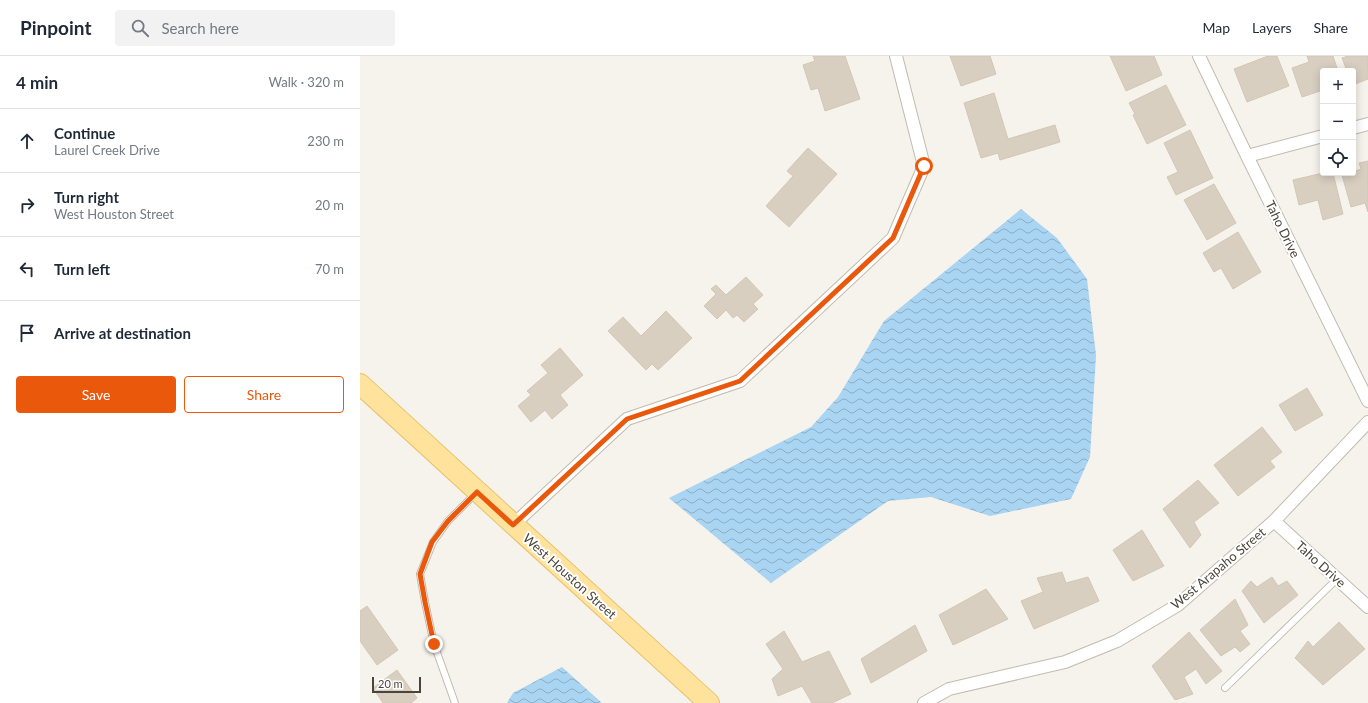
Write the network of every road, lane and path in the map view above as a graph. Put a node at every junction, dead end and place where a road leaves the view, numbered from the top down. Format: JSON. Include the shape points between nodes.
{"nodes":[{"id":1,"x":896,"y":56,"type":"edge"},
{"id":2,"x":1199,"y":56,"type":"edge"},
{"id":3,"x":1368,"y":124,"type":"edge"},
{"id":4,"x":1356,"y":127,"type":"edge"},
{"id":5,"x":1320,"y":137,"type":"edge"},
{"id":6,"x":1247,"y":156,"type":"junction"},
{"id":7,"x":360,"y":384,"type":"edge"},
{"id":8,"x":1368,"y":401,"type":"edge"},
{"id":9,"x":1368,"y":422,"type":"edge"},
{"id":10,"x":477,"y":492,"type":"junction"},
{"id":11,"x":1274,"y":521,"type":"junction"},
{"id":12,"x":513,"y":525,"type":"junction"},
{"id":13,"x":1337,"y":579,"type":"junction"},
{"id":14,"x":1368,"y":606,"type":"edge"},
{"id":15,"x":1225,"y":688,"type":"dead end"},
{"id":16,"x":455,"y":703,"type":"edge"},
{"id":17,"x":709,"y":703,"type":"edge"},
{"id":18,"x":924,"y":703,"type":"edge"}],
"edges":[{"from":1,"to":12,"type":"street","via":[[924,166],[893,238],[740,381],[627,419]]},
{"from":2,"to":6,"type":"street","name":"Taho Drive"},
{"from":3,"to":4,"type":"street"},
{"from":5,"to":6,"type":"street"},
{"from":6,"to":8,"type":"street","name":"Taho Drive"},
{"from":7,"to":10,"type":"main road","name":"West Houston Street"},
{"from":9,"to":11,"type":"street","name":"West Arapaho Street"},
{"from":10,"to":12,"type":"main road","name":"West Houston Street"},
{"from":10,"to":16,"type":"lane","via":[[448,521],[432,542],[420,574],[434,644]]},
{"from":11,"to":13,"type":"street","name":"Taho Drive"},
{"from":11,"to":18,"type":"street","name":"West Arapaho Street","via":[[1178,606],[1117,641],[1065,662],[949,689]]},
{"from":12,"to":17,"type":"main road","name":"West Houston Street"},
{"from":13,"to":14,"type":"street","name":"Taho Drive"},
{"from":13,"to":15,"type":"lane"}]}
